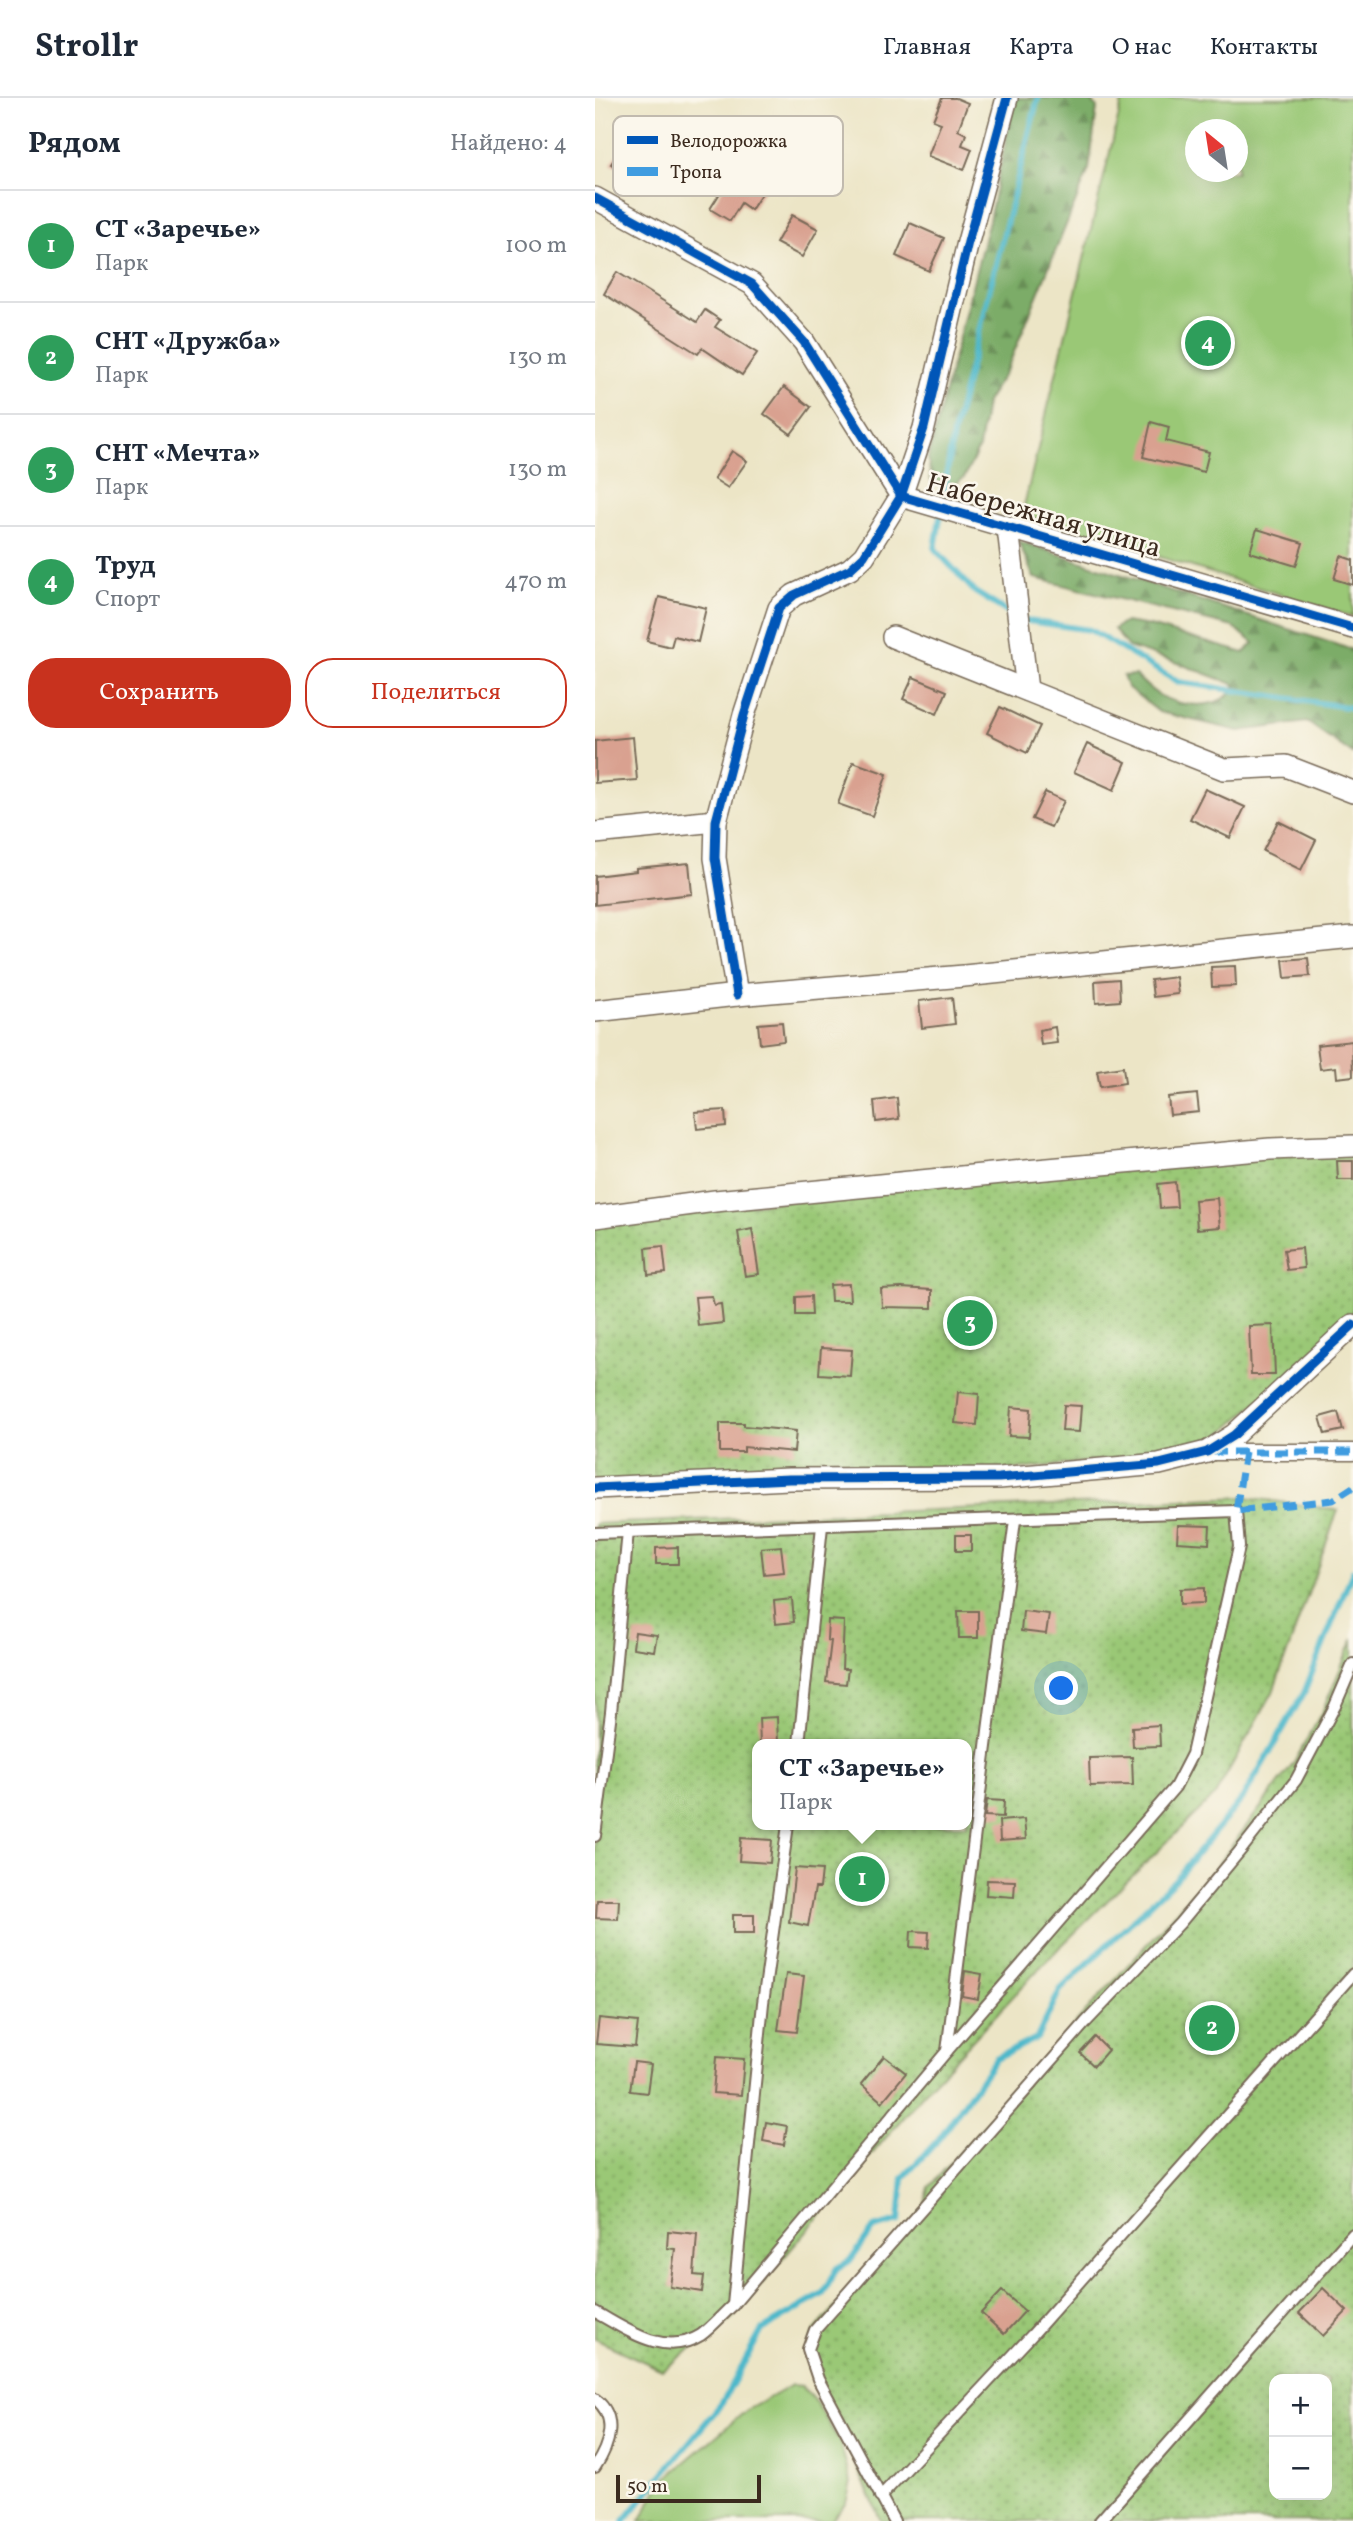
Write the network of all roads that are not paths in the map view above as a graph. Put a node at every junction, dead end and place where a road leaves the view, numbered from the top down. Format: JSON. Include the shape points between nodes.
{"nodes":[{"id":1,"x":1007,"y":98,"type":"edge"},
{"id":2,"x":595,"y":198,"type":"edge"},
{"id":3,"x":901,"y":496,"type":"junction"},
{"id":4,"x":1008,"y":528,"type":"junction"},
{"id":5,"x":1353,"y":628,"type":"edge"},
{"id":6,"x":893,"y":637,"type":"dead end"},
{"id":7,"x":1027,"y":690,"type":"junction"},
{"id":8,"x":1353,"y":792,"type":"edge"},
{"id":9,"x":716,"y":821,"type":"junction"},
{"id":10,"x":595,"y":833,"type":"edge"},
{"id":11,"x":1353,"y":937,"type":"edge"},
{"id":12,"x":737,"y":995,"type":"junction"},
{"id":13,"x":595,"y":1011,"type":"edge"},
{"id":14,"x":1353,"y":1146,"type":"edge"},
{"id":15,"x":595,"y":1217,"type":"edge"},
{"id":16,"x":1353,"y":1325,"type":"edge"},
{"id":17,"x":1207,"y":1452,"type":"junction"},
{"id":18,"x":1353,"y":1452,"type":"edge"},
{"id":19,"x":595,"y":1488,"type":"edge"},
{"id":20,"x":1015,"y":1520,"type":"junction"},
{"id":21,"x":822,"y":1526,"type":"junction"},
{"id":22,"x":628,"y":1531,"type":"junction"},
{"id":23,"x":595,"y":1533,"type":"edge"},
{"id":24,"x":1353,"y":1664,"type":"edge"},
{"id":25,"x":800,"y":1739,"type":"edge"},
{"id":26,"x":786,"y":1830,"type":"edge"},
{"id":27,"x":595,"y":1836,"type":"edge"},
{"id":28,"x":1353,"y":1974,"type":"edge"},
{"id":29,"x":947,"y":2051,"type":"junction"},
{"id":30,"x":1353,"y":2234,"type":"edge"},
{"id":31,"x":733,"y":2305,"type":"junction"},
{"id":32,"x":595,"y":2312,"type":"edge"},
{"id":33,"x":595,"y":2399,"type":"edge"},
{"id":34,"x":595,"y":2467,"type":"edge"},
{"id":35,"x":880,"y":2497,"type":"junction"},
{"id":36,"x":894,"y":2521,"type":"edge"},
{"id":37,"x":1100,"y":2521,"type":"edge"}],
"edges":[{"from":1,"to":3,"type":"street","via":[[924,428]]},
{"from":2,"to":3,"type":"street","name":"Набережная улица","via":[[753,284],[804,342]]},
{"from":3,"to":4,"type":"street","name":"Набережная улица"},
{"from":3,"to":9,"type":"street","via":[[863,556],[849,569],[794,595],[779,608]]},
{"from":4,"to":5,"type":"street","name":"Набережная улица","via":[[1072,538]]},
{"from":4,"to":7,"type":"street"},
{"from":6,"to":7,"type":"street"},
{"from":7,"to":8,"type":"street","via":[[1224,769],[1286,766]]},
{"from":9,"to":10,"type":"street"},
{"from":9,"to":12,"type":"street","via":[[715,858]]},
{"from":11,"to":12,"type":"street"},
{"from":12,"to":13,"type":"street"},
{"from":14,"to":15,"type":"street","via":[[1069,1167]]},
{"from":16,"to":17,"type":"street","via":[[1234,1435]]},
{"from":17,"to":18,"type":"street"},
{"from":17,"to":19,"type":"street","via":[[1159,1464],[999,1478],[789,1479]]},
{"from":20,"to":21,"type":"lane"},
{"from":20,"to":29,"type":"lane"},
{"from":20,"to":29,"type":"lane","via":[[1236,1511],[1239,1547],[1192,1754],[1175,1787]]},
{"from":21,"to":22,"type":"lane"},
{"from":21,"to":25,"type":"lane"},
{"from":22,"to":23,"type":"lane"},
{"from":22,"to":27,"type":"lane"},
{"from":24,"to":35,"type":"lane","via":[[1296,1780],[1244,1846],[815,2330],[807,2349],[818,2379]]},
{"from":26,"to":31,"type":"lane","via":[[763,2003]]},
{"from":28,"to":35,"type":"lane","via":[[1032,2335]]},
{"from":29,"to":31,"type":"lane"},
{"from":30,"to":37,"type":"lane"},
{"from":31,"to":32,"type":"lane","via":[[703,2333],[669,2345],[647,2341]]},
{"from":33,"to":34,"type":"lane","via":[[604,2406],[611,2428]]},
{"from":35,"to":36,"type":"lane"}]}
